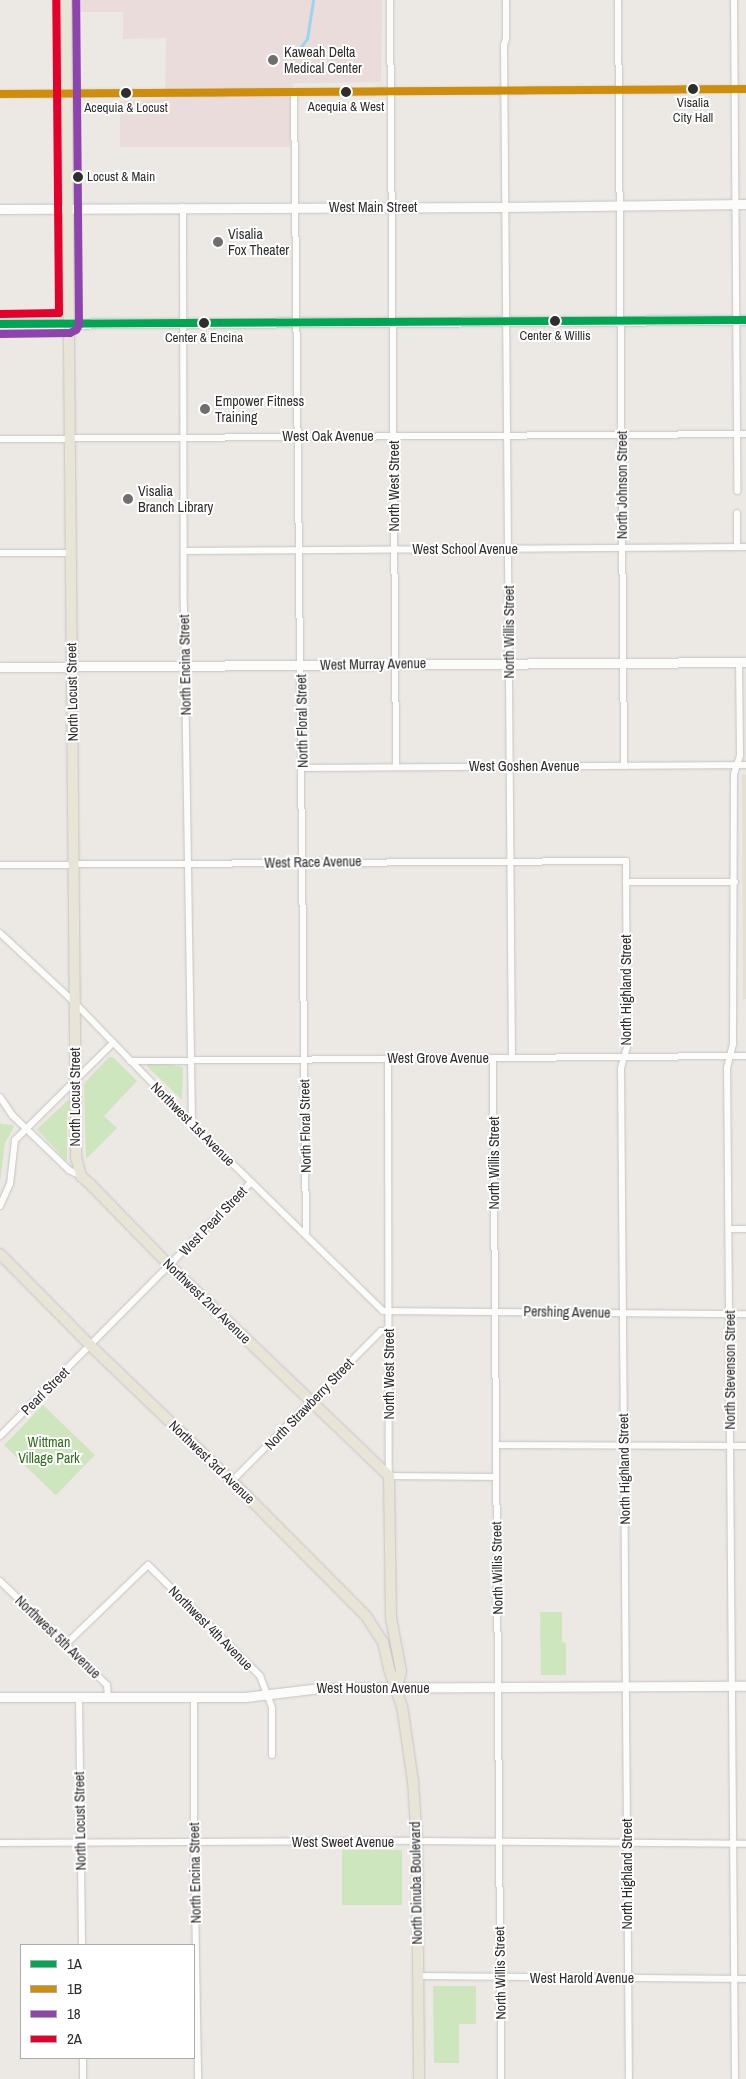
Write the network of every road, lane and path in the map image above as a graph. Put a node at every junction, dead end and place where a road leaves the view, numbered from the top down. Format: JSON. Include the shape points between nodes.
{"nodes":[{"id":1,"x":66,"y":0,"type":"edge"},
{"id":2,"x":390,"y":0,"type":"edge"},
{"id":3,"x":506,"y":0,"type":"edge"},
{"id":4,"x":618,"y":0,"type":"edge"},
{"id":5,"x":734,"y":0,"type":"edge"},
{"id":6,"x":734,"y":89,"type":"junction"},
{"id":7,"x":746,"y":89,"type":"edge"},
{"id":8,"x":504,"y":90,"type":"junction"},
{"id":9,"x":619,"y":90,"type":"junction"},
{"id":10,"x":391,"y":91,"type":"junction"},
{"id":11,"x":294,"y":92,"type":"junction"},
{"id":12,"x":67,"y":93,"type":"junction"},
{"id":13,"x":0,"y":94,"type":"edge"},
{"id":14,"x":735,"y":204,"type":"junction"},
{"id":15,"x":746,"y":204,"type":"edge"},
{"id":16,"x":620,"y":205,"type":"junction"},
{"id":17,"x":392,"y":206,"type":"junction"},
{"id":18,"x":182,"y":207,"type":"junction"},
{"id":19,"x":296,"y":207,"type":"junction"},
{"id":20,"x":505,"y":207,"type":"junction"},
{"id":21,"x":68,"y":208,"type":"junction"},
{"id":22,"x":0,"y":209,"type":"edge"},
{"id":23,"x":736,"y":320,"type":"junction"},
{"id":24,"x":746,"y":320,"type":"edge"},
{"id":25,"x":506,"y":321,"type":"junction"},
{"id":26,"x":621,"y":321,"type":"junction"},
{"id":27,"x":298,"y":322,"type":"junction"},
{"id":28,"x":392,"y":322,"type":"junction"},
{"id":29,"x":69,"y":323,"type":"junction"},
{"id":30,"x":184,"y":323,"type":"junction"},
{"id":31,"x":0,"y":324,"type":"edge"},
{"id":32,"x":737,"y":434,"type":"junction"},
{"id":33,"x":746,"y":434,"type":"edge"},
{"id":34,"x":507,"y":435,"type":"junction"},
{"id":35,"x":299,"y":436,"type":"junction"},
{"id":36,"x":395,"y":436,"type":"junction"},
{"id":37,"x":622,"y":436,"type":"junction"},
{"id":38,"x":185,"y":437,"type":"junction"},
{"id":39,"x":0,"y":439,"type":"edge"},
{"id":40,"x":68,"y":439,"type":"junction"},
{"id":41,"x":737,"y":491,"type":"dead end"},
{"id":42,"x":737,"y":513,"type":"dead end"},
{"id":43,"x":737,"y":547,"type":"junction"},
{"id":44,"x":746,"y":547,"type":"edge"},
{"id":45,"x":622,"y":548,"type":"junction"},
{"id":46,"x":508,"y":549,"type":"junction"},
{"id":47,"x":394,"y":550,"type":"junction"},
{"id":48,"x":184,"y":551,"type":"junction"},
{"id":49,"x":300,"y":551,"type":"junction"},
{"id":50,"x":0,"y":553,"type":"edge"},
{"id":51,"x":71,"y":553,"type":"junction"},
{"id":52,"x":623,"y":662,"type":"junction"},
{"id":53,"x":742,"y":662,"type":"edge"},
{"id":54,"x":509,"y":663,"type":"junction"},
{"id":55,"x":396,"y":664,"type":"junction"},
{"id":56,"x":301,"y":665,"type":"junction"},
{"id":57,"x":72,"y":666,"type":"junction"},
{"id":58,"x":185,"y":666,"type":"junction"},
{"id":59,"x":0,"y":667,"type":"edge"},
{"id":60,"x":736,"y":765,"type":"junction"},
{"id":61,"x":746,"y":765,"type":"edge"},
{"id":62,"x":396,"y":766,"type":"junction"},
{"id":63,"x":624,"y":766,"type":"junction"},
{"id":64,"x":510,"y":767,"type":"junction"},
{"id":65,"x":303,"y":768,"type":"junction"},
{"id":66,"x":511,"y":860,"type":"junction"},
{"id":67,"x":626,"y":861,"type":"joint"},
{"id":68,"x":303,"y":863,"type":"junction"},
{"id":69,"x":74,"y":864,"type":"junction"},
{"id":70,"x":188,"y":864,"type":"junction"},
{"id":71,"x":0,"y":865,"type":"edge"},
{"id":72,"x":626,"y":882,"type":"junction"},
{"id":73,"x":735,"y":882,"type":"junction"},
{"id":74,"x":0,"y":933,"type":"edge"},
{"id":75,"x":74,"y":1002,"type":"junction"},
{"id":76,"x":112,"y":1043,"type":"junction"},
{"id":77,"x":732,"y":1056,"type":"junction"},
{"id":78,"x":746,"y":1056,"type":"edge"},
{"id":79,"x":512,"y":1057,"type":"junction"},
{"id":80,"x":624,"y":1057,"type":"junction"},
{"id":81,"x":388,"y":1058,"type":"junction"},
{"id":82,"x":493,"y":1058,"type":"junction"},
{"id":83,"x":304,"y":1059,"type":"junction"},
{"id":84,"x":190,"y":1060,"type":"junction"},
{"id":85,"x":130,"y":1061,"type":"junction"},
{"id":86,"x":76,"y":1079,"type":"junction"},
{"id":87,"x":0,"y":1097,"type":"edge"},
{"id":88,"x":192,"y":1124,"type":"junction"},
{"id":89,"x":26,"y":1127,"type":"junction"},
{"id":90,"x":81,"y":1176,"type":"junction"},
{"id":91,"x":251,"y":1182,"type":"junction"},
{"id":92,"x":0,"y":1206,"type":"edge"},
{"id":93,"x":729,"y":1229,"type":"junction"},
{"id":94,"x":746,"y":1229,"type":"edge"},
{"id":95,"x":306,"y":1234,"type":"junction"},
{"id":96,"x":0,"y":1254,"type":"edge"},
{"id":97,"x":170,"y":1265,"type":"junction"},
{"id":98,"x":388,"y":1311,"type":"junction"},
{"id":99,"x":495,"y":1311,"type":"junction"},
{"id":100,"x":622,"y":1313,"type":"junction"},
{"id":101,"x":729,"y":1314,"type":"junction"},
{"id":102,"x":746,"y":1314,"type":"edge"},
{"id":103,"x":388,"y":1331,"type":"junction"},
{"id":104,"x":91,"y":1346,"type":"junction"},
{"id":105,"x":311,"y":1402,"type":"junction"},
{"id":106,"x":0,"y":1436,"type":"edge"},
{"id":107,"x":496,"y":1445,"type":"junction"},
{"id":108,"x":623,"y":1445,"type":"junction"},
{"id":109,"x":730,"y":1446,"type":"junction"},
{"id":110,"x":746,"y":1446,"type":"edge"},
{"id":111,"x":389,"y":1476,"type":"junction"},
{"id":112,"x":496,"y":1477,"type":"junction"},
{"id":113,"x":232,"y":1481,"type":"junction"},
{"id":114,"x":0,"y":1580,"type":"edge"},
{"id":115,"x":391,"y":1618,"type":"junction"},
{"id":116,"x":373,"y":1624,"type":"junction"},
{"id":117,"x":66,"y":1644,"type":"junction"},
{"id":118,"x":626,"y":1686,"type":"junction"},
{"id":119,"x":732,"y":1686,"type":"junction"},
{"id":120,"x":746,"y":1686,"type":"edge"},
{"id":121,"x":397,"y":1688,"type":"junction"},
{"id":122,"x":498,"y":1688,"type":"junction"},
{"id":123,"x":268,"y":1694,"type":"junction"},
{"id":124,"x":0,"y":1697,"type":"edge"},
{"id":125,"x":79,"y":1697,"type":"junction"},
{"id":126,"x":108,"y":1697,"type":"junction"},
{"id":127,"x":194,"y":1697,"type":"junction"},
{"id":128,"x":272,"y":1755,"type":"dead end"},
{"id":129,"x":417,"y":1841,"type":"junction"},
{"id":130,"x":80,"y":1842,"type":"junction"},
{"id":131,"x":194,"y":1842,"type":"junction"},
{"id":132,"x":499,"y":1842,"type":"junction"},
{"id":133,"x":0,"y":1843,"type":"edge"},
{"id":134,"x":626,"y":1843,"type":"junction"},
{"id":135,"x":734,"y":1844,"type":"junction"},
{"id":136,"x":746,"y":1844,"type":"edge"},
{"id":137,"x":82,"y":1944,"type":"edge"},
{"id":138,"x":418,"y":1976,"type":"junction"},
{"id":139,"x":500,"y":1977,"type":"junction"},
{"id":140,"x":628,"y":1978,"type":"junction"},
{"id":141,"x":734,"y":1979,"type":"junction"},
{"id":142,"x":746,"y":1979,"type":"edge"},
{"id":143,"x":83,"y":2059,"type":"edge"},
{"id":144,"x":83,"y":2079,"type":"edge"},
{"id":145,"x":198,"y":2079,"type":"edge"},
{"id":146,"x":419,"y":2079,"type":"edge"},
{"id":147,"x":501,"y":2079,"type":"edge"},
{"id":148,"x":628,"y":2079,"type":"edge"},
{"id":149,"x":735,"y":2079,"type":"edge"}],
"edges":[{"from":1,"to":12,"type":"main road","name":"North Locust Street"},
{"from":2,"to":10,"type":"street","name":"North West Street"},
{"from":3,"to":8,"type":"street","name":"North Willis Street"},
{"from":4,"to":9,"type":"street","name":"North Johnson Street"},
{"from":5,"to":6,"type":"street"},
{"from":6,"to":7,"type":"street"},
{"from":6,"to":9,"type":"street"},
{"from":6,"to":14,"type":"street"},
{"from":8,"to":9,"type":"street"},
{"from":8,"to":10,"type":"street"},
{"from":8,"to":20,"type":"street","name":"North Willis Street"},
{"from":9,"to":16,"type":"street","name":"North Johnson Street"},
{"from":10,"to":11,"type":"street"},
{"from":10,"to":17,"type":"street","name":"North West Street"},
{"from":11,"to":12,"type":"street"},
{"from":11,"to":19,"type":"street","name":"North Floral Street"},
{"from":12,"to":13,"type":"street"},
{"from":12,"to":21,"type":"main road","name":"North Locust Street"},
{"from":14,"to":15,"type":"street","name":"West Main Street"},
{"from":14,"to":16,"type":"street","name":"West Main Street"},
{"from":14,"to":23,"type":"street"},
{"from":16,"to":20,"type":"street","name":"West Main Street"},
{"from":16,"to":26,"type":"street","name":"North Johnson Street"},
{"from":17,"to":19,"type":"street","name":"West Main Street"},
{"from":17,"to":20,"type":"street","name":"West Main Street"},
{"from":17,"to":28,"type":"street","name":"North West Street"},
{"from":18,"to":19,"type":"street","name":"West Main Street"},
{"from":18,"to":21,"type":"street","name":"West Main Street"},
{"from":18,"to":30,"type":"street","name":"North Encina Street"},
{"from":19,"to":27,"type":"street","name":"North Floral Street"},
{"from":20,"to":25,"type":"street","name":"North Willis Street"},
{"from":21,"to":22,"type":"street","name":"West Main Street"},
{"from":21,"to":29,"type":"main road","name":"North Locust Street"},
{"from":23,"to":24,"type":"street"},
{"from":23,"to":26,"type":"street"},
{"from":23,"to":32,"type":"street"},
{"from":25,"to":26,"type":"street"},
{"from":25,"to":28,"type":"street"},
{"from":25,"to":34,"type":"street","name":"North Willis Street"},
{"from":26,"to":37,"type":"street","name":"North Johnson Street"},
{"from":27,"to":28,"type":"street"},
{"from":27,"to":30,"type":"street"},
{"from":27,"to":35,"type":"street","name":"North Floral Street"},
{"from":28,"to":36,"type":"street","name":"North West Street"},
{"from":29,"to":30,"type":"street"},
{"from":29,"to":31,"type":"street"},
{"from":29,"to":40,"type":"main road","name":"North Locust Street"},
{"from":30,"to":38,"type":"street","name":"North Encina Street"},
{"from":32,"to":33,"type":"street","name":"West Oak Avenue"},
{"from":32,"to":37,"type":"street","name":"West Oak Avenue"},
{"from":32,"to":41,"type":"street"},
{"from":34,"to":36,"type":"street","name":"West Oak Avenue"},
{"from":34,"to":37,"type":"street","name":"West Oak Avenue"},
{"from":34,"to":46,"type":"street","name":"North Willis Street"},
{"from":35,"to":36,"type":"street","name":"West Oak Avenue"},
{"from":35,"to":38,"type":"street","name":"West Oak Avenue"},
{"from":35,"to":49,"type":"street","name":"North Floral Street"},
{"from":36,"to":47,"type":"street","name":"North West Street"},
{"from":37,"to":45,"type":"street","name":"North Johnson Street"},
{"from":38,"to":40,"type":"street","name":"West Oak Avenue"},
{"from":38,"to":48,"type":"street","name":"North Encina Street"},
{"from":39,"to":40,"type":"street","name":"West Oak Avenue"},
{"from":40,"to":51,"type":"main road","name":"North Locust Street"},
{"from":42,"to":43,"type":"street"},
{"from":43,"to":44,"type":"street","name":"West School Avenue"},
{"from":43,"to":45,"type":"street","name":"West School Avenue"},
{"from":45,"to":46,"type":"street","name":"West School Avenue"},
{"from":45,"to":52,"type":"street","name":"North Johnson Street"},
{"from":46,"to":47,"type":"street","name":"West School Avenue"},
{"from":46,"to":54,"type":"street","name":"North Willis Street"},
{"from":47,"to":49,"type":"street","name":"West School Avenue"},
{"from":47,"to":55,"type":"street","name":"North West Street"},
{"from":48,"to":49,"type":"street","name":"West School Avenue"},
{"from":48,"to":58,"type":"street","name":"North Encina Street"},
{"from":49,"to":56,"type":"street","name":"North Floral Street"},
{"from":50,"to":51,"type":"street"},
{"from":51,"to":57,"type":"main road","name":"North Locust Street"},
{"from":52,"to":53,"type":"street","name":"West Murray Avenue"},
{"from":52,"to":54,"type":"street","name":"West Murray Avenue"},
{"from":52,"to":63,"type":"street","name":"North Johnson Street"},
{"from":53,"to":60,"type":"street","name":"North Stevenson Street","via":[[740,755]]},
{"from":54,"to":55,"type":"street","name":"West Murray Avenue"},
{"from":54,"to":64,"type":"street","name":"North Willis Street"},
{"from":55,"to":56,"type":"street","name":"West Murray Avenue"},
{"from":55,"to":62,"type":"street","name":"North West Street"},
{"from":56,"to":58,"type":"street","name":"West Murray Avenue"},
{"from":56,"to":65,"type":"street","name":"North Floral Street"},
{"from":57,"to":58,"type":"street","name":"West Murray Avenue"},
{"from":57,"to":59,"type":"street","name":"West Murray Avenue"},
{"from":57,"to":69,"type":"main road","name":"North Locust Street"},
{"from":58,"to":70,"type":"street","name":"North Encina Street"},
{"from":60,"to":61,"type":"street","name":"West Goshen Avenue"},
{"from":60,"to":63,"type":"street","name":"West Goshen Avenue"},
{"from":60,"to":73,"type":"street","name":"North Stevenson Street"},
{"from":62,"to":64,"type":"street","name":"West Goshen Avenue"},
{"from":62,"to":65,"type":"street","name":"West Goshen Avenue"},
{"from":63,"to":64,"type":"street","name":"West Goshen Avenue"},
{"from":64,"to":66,"type":"street","name":"North Willis Street"},
{"from":65,"to":68,"type":"street","name":"North Floral Street"},
{"from":66,"to":67,"type":"street","name":"West Race Avenue"},
{"from":66,"to":68,"type":"street","name":"West Race Avenue"},
{"from":66,"to":79,"type":"street","name":"North Willis Street"},
{"from":67,"to":72,"type":"street","name":"North Highland Street"},
{"from":68,"to":70,"type":"street","name":"West Race Avenue"},
{"from":68,"to":83,"type":"street","name":"North Floral Street"},
{"from":69,"to":70,"type":"street","name":"West Race Avenue"},
{"from":69,"to":71,"type":"street","name":"West Race Avenue"},
{"from":69,"to":75,"type":"main road","name":"North Locust Street"},
{"from":70,"to":84,"type":"street","name":"North Encina Street"},
{"from":72,"to":73,"type":"street"},
{"from":72,"to":80,"type":"street","name":"North Highland Street","via":[[627,1047]]},
{"from":73,"to":77,"type":"street","name":"North Stevenson Street"},
{"from":74,"to":75,"type":"street","name":"Northwest 1st Avenue"},
{"from":75,"to":76,"type":"street","name":"Northwest 1st Avenue"},
{"from":75,"to":86,"type":"main road","name":"North Locust Street"},
{"from":76,"to":85,"type":"street","name":"Northwest 1st Avenue"},
{"from":76,"to":86,"type":"street"},
{"from":77,"to":78,"type":"street","name":"West Grove Avenue"},
{"from":77,"to":80,"type":"street","name":"West Grove Avenue"},
{"from":77,"to":93,"type":"street","name":"North Stevenson Street","via":[[728,1068]]},
{"from":79,"to":80,"type":"street","name":"West Grove Avenue"},
{"from":79,"to":82,"type":"street","name":"West Grove Avenue"},
{"from":80,"to":100,"type":"street","name":"North Highland Street","via":[[621,1068]]},
{"from":81,"to":82,"type":"street","name":"West Grove Avenue"},
{"from":81,"to":83,"type":"street","name":"West Grove Avenue"},
{"from":81,"to":98,"type":"street","name":"North West Street"},
{"from":82,"to":99,"type":"street","name":"North Willis Street"},
{"from":83,"to":84,"type":"street","name":"West Grove Avenue"},
{"from":83,"to":95,"type":"street","name":"North Floral Street"},
{"from":84,"to":85,"type":"street","name":"West Grove Avenue"},
{"from":84,"to":88,"type":"street","name":"North Encina Street"},
{"from":85,"to":88,"type":"street","name":"Northwest 1st Avenue"},
{"from":86,"to":89,"type":"street"},
{"from":86,"to":90,"type":"main road","name":"North Locust Street","via":[[76,1157]]},
{"from":87,"to":89,"type":"street","name":"Northwest 2nd Avenue","via":[[12,1115]]},
{"from":88,"to":91,"type":"street","name":"Northwest 1st Avenue"},
{"from":89,"to":90,"type":"street","name":"Northwest 2nd Avenue","via":[[69,1170]]},
{"from":89,"to":92,"type":"street","via":[[13,1146],[10,1184]]},
{"from":90,"to":97,"type":"main road","name":"Northwest 2nd Avenue"},
{"from":91,"to":95,"type":"street","name":"Northwest 1st Avenue"},
{"from":91,"to":97,"type":"street","name":"West Pearl Street"},
{"from":93,"to":94,"type":"street"},
{"from":93,"to":101,"type":"street","name":"North Stevenson Street"},
{"from":95,"to":98,"type":"street","name":"Northwest 1st Avenue","via":[[383,1311]]},
{"from":96,"to":104,"type":"main road","name":"Northwest 3rd Avenue"},
{"from":97,"to":104,"type":"street","name":"West Pearl Street"},
{"from":97,"to":105,"type":"main road","name":"Northwest 2nd Avenue"},
{"from":98,"to":99,"type":"street","name":"Pershing Avenue"},
{"from":98,"to":103,"type":"street","name":"North West Street"},
{"from":99,"to":100,"type":"street","name":"Pershing Avenue"},
{"from":99,"to":107,"type":"street","name":"North Willis Street"},
{"from":100,"to":101,"type":"street","name":"Pershing Avenue"},
{"from":100,"to":108,"type":"street","name":"North Highland Street"},
{"from":101,"to":102,"type":"street","name":"Pershing Avenue"},
{"from":101,"to":109,"type":"street","name":"North Stevenson Street"},
{"from":103,"to":105,"type":"street","name":"North Strawberry Street","via":[[381,1331]]},
{"from":103,"to":111,"type":"street","name":"North West Street"},
{"from":104,"to":106,"type":"street","name":"Pearl Street"},
{"from":104,"to":113,"type":"main road","name":"Northwest 3rd Avenue"},
{"from":105,"to":111,"type":"main road","name":"Northwest 2nd Avenue"},
{"from":105,"to":113,"type":"street","name":"North Strawberry Street"},
{"from":107,"to":108,"type":"street"},
{"from":107,"to":112,"type":"street","name":"North Willis Street"},
{"from":108,"to":109,"type":"street"},
{"from":108,"to":118,"type":"street","name":"North Highland Street"},
{"from":109,"to":110,"type":"street"},
{"from":109,"to":119,"type":"street","name":"North Stevenson Street"},
{"from":111,"to":112,"type":"street"},
{"from":111,"to":115,"type":"main road","name":"North West Street"},
{"from":112,"to":122,"type":"street","name":"North Willis Street"},
{"from":113,"to":116,"type":"main road","name":"Northwest 3rd Avenue"},
{"from":114,"to":117,"type":"street","name":"Northwest 5th Avenue"},
{"from":115,"to":116,"type":"main road","via":[[383,1627]]},
{"from":115,"to":121,"type":"main road","name":"North West Street","via":[[401,1671]]},
{"from":116,"to":121,"type":"main road","name":"Northwest 3rd Avenue","via":[[383,1642]]},
{"from":117,"to":123,"type":"street","name":"Northwest 4th Avenue","via":[[148,1565],[260,1676]]},
{"from":117,"to":126,"type":"street","name":"Northwest 5th Avenue","via":[[107,1685]]},
{"from":118,"to":119,"type":"street","name":"West Houston Avenue"},
{"from":118,"to":122,"type":"street","name":"West Houston Avenue"},
{"from":118,"to":134,"type":"street","name":"North Highland Street"},
{"from":119,"to":120,"type":"street","name":"West Houston Avenue"},
{"from":119,"to":135,"type":"street","name":"North Stevenson Street"},
{"from":121,"to":122,"type":"street","name":"West Houston Avenue"},
{"from":121,"to":123,"type":"street","name":"West Houston Avenue","via":[[320,1688]]},
{"from":121,"to":129,"type":"main road","name":"North Dinuba Boulevard","via":[[408,1735]]},
{"from":122,"to":132,"type":"street","name":"North Willis Street"},
{"from":123,"to":127,"type":"street","name":"West Houston Avenue"},
{"from":123,"to":128,"type":"street","name":"Northwest 4th Avenue","via":[[272,1708]]},
{"from":124,"to":125,"type":"street","name":"West Houston Avenue"},
{"from":125,"to":126,"type":"street","name":"West Houston Avenue"},
{"from":125,"to":130,"type":"street","name":"North Locust Street"},
{"from":126,"to":127,"type":"street","name":"West Houston Avenue"},
{"from":127,"to":131,"type":"street","name":"North Encina Street"},
{"from":129,"to":131,"type":"street","name":"West Sweet Avenue"},
{"from":129,"to":132,"type":"street","name":"West Sweet Avenue"},
{"from":129,"to":138,"type":"main road","name":"North Dinuba Boulevard"},
{"from":130,"to":131,"type":"street","name":"West Sweet Avenue"},
{"from":130,"to":133,"type":"street","name":"West Sweet Avenue"},
{"from":130,"to":137,"type":"street","name":"North Locust Street"},
{"from":131,"to":145,"type":"street","name":"North Encina Street"},
{"from":132,"to":134,"type":"street","name":"West Sweet Avenue"},
{"from":132,"to":139,"type":"street","name":"North Willis Street"},
{"from":134,"to":135,"type":"street","name":"West Sweet Avenue"},
{"from":134,"to":140,"type":"street","name":"North Highland Street"},
{"from":135,"to":136,"type":"street","name":"West Sweet Avenue"},
{"from":135,"to":141,"type":"street","name":"North Stevenson Street"},
{"from":138,"to":139,"type":"street","name":"West Harold Avenue"},
{"from":138,"to":146,"type":"main road","name":"North Dinuba Boulevard"},
{"from":139,"to":140,"type":"street","name":"West Harold Avenue"},
{"from":139,"to":147,"type":"street","name":"North Willis Street"},
{"from":140,"to":141,"type":"street","name":"West Harold Avenue"},
{"from":140,"to":148,"type":"street","name":"North Highland Street"},
{"from":141,"to":142,"type":"street","name":"West Harold Avenue"},
{"from":141,"to":149,"type":"street","name":"North Stevenson Street"},
{"from":143,"to":144,"type":"street"}]}
